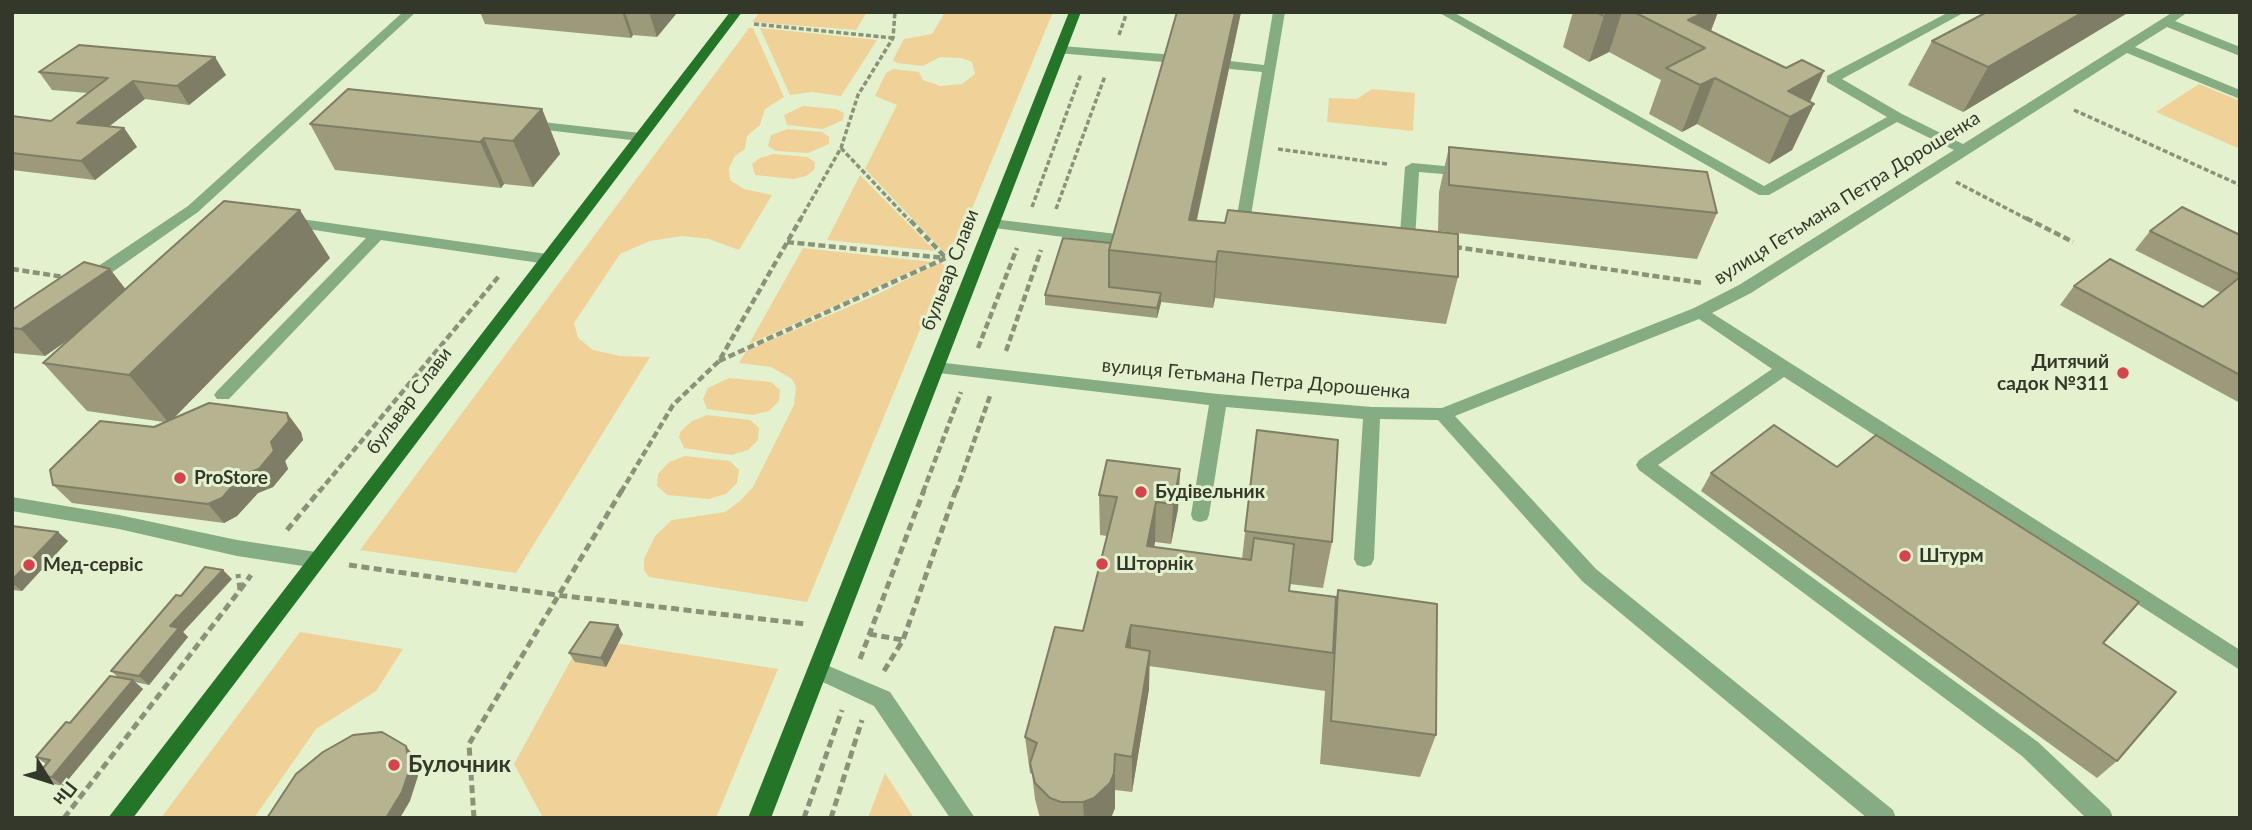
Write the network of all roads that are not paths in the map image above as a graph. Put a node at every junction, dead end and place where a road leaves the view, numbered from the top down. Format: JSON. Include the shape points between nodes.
{"nodes":[{"id":1,"x":410,"y":12,"type":"edge"},
{"id":2,"x":1075,"y":12,"type":"edge"},
{"id":3,"x":1279,"y":12,"type":"edge"},
{"id":4,"x":1444,"y":12,"type":"edge"},
{"id":5,"x":1959,"y":12,"type":"edge"},
{"id":6,"x":2182,"y":12,"type":"edge"},
{"id":7,"x":733,"y":16,"type":"edge"},
{"id":8,"x":2166,"y":22,"type":"junction"},
{"id":9,"x":2126,"y":48,"type":"junction"},
{"id":10,"x":1061,"y":50,"type":"junction"},
{"id":11,"x":2240,"y":51,"type":"edge"},
{"id":12,"x":1174,"y":59,"type":"edge"},
{"id":13,"x":1230,"y":65,"type":"edge"},
{"id":14,"x":1269,"y":69,"type":"junction"},
{"id":15,"x":2240,"y":95,"type":"edge"},
{"id":16,"x":313,"y":103,"type":"junction"},
{"id":17,"x":336,"y":105,"type":"edge"},
{"id":18,"x":1897,"y":117,"type":"junction"},
{"id":19,"x":511,"y":122,"type":"edge"},
{"id":20,"x":640,"y":137,"type":"junction"},
{"id":21,"x":1964,"y":150,"type":"junction"},
{"id":22,"x":1481,"y":173,"type":"edge"},
{"id":23,"x":193,"y":209,"type":"junction"},
{"id":24,"x":218,"y":213,"type":"edge"},
{"id":25,"x":269,"y":220,"type":"edge"},
{"id":26,"x":992,"y":224,"type":"junction"},
{"id":27,"x":1244,"y":224,"type":"edge"},
{"id":28,"x":377,"y":234,"type":"junction"},
{"id":29,"x":1379,"y":237,"type":"edge"},
{"id":30,"x":1125,"y":240,"type":"edge"},
{"id":31,"x":547,"y":259,"type":"junction"},
{"id":32,"x":83,"y":285,"type":"edge"},
{"id":33,"x":1700,"y":312,"type":"junction"},
{"id":34,"x":936,"y":369,"type":"junction"},
{"id":35,"x":1784,"y":369,"type":"junction"},
{"id":36,"x":223,"y":395,"type":"dead end"},
{"id":37,"x":1219,"y":400,"type":"junction"},
{"id":38,"x":1372,"y":413,"type":"junction"},
{"id":39,"x":1443,"y":414,"type":"junction"},
{"id":40,"x":12,"y":504,"type":"edge"},
{"id":41,"x":1200,"y":515,"type":"dead end"},
{"id":42,"x":1364,"y":559,"type":"dead end"},
{"id":43,"x":316,"y":560,"type":"junction"},
{"id":44,"x":2240,"y":661,"type":"edge"},
{"id":45,"x":817,"y":670,"type":"junction"},
{"id":46,"x":119,"y":818,"type":"edge"},
{"id":47,"x":759,"y":818,"type":"edge"},
{"id":48,"x":964,"y":818,"type":"edge"},
{"id":49,"x":1885,"y":818,"type":"edge"},
{"id":50,"x":2102,"y":818,"type":"edge"}],
"edges":[{"from":1,"to":16,"type":"street"},
{"from":2,"to":10,"type":"main road","name":"бульвар Слави"},
{"from":3,"to":14,"type":"street"},
{"from":4,"to":18,"type":"street","via":[[1764,192]]},
{"from":5,"to":18,"type":"street","via":[[1832,79]]},
{"from":6,"to":8,"type":"street","name":"вулиця Гетьмана Петра Дорошенка"},
{"from":7,"to":20,"type":"main road","name":"бульвар Слави"},
{"from":8,"to":9,"type":"street","name":"вулиця Гетьмана Петра Дорошенка"},
{"from":8,"to":11,"type":"street"},
{"from":9,"to":15,"type":"street"},
{"from":9,"to":21,"type":"street","name":"вулиця Гетьмана Петра Дорошенка"},
{"from":10,"to":12,"type":"street"},
{"from":10,"to":26,"type":"main road","name":"бульвар Слави"},
{"from":13,"to":14,"type":"street"},
{"from":14,"to":27,"type":"street"},
{"from":16,"to":17,"type":"street"},
{"from":16,"to":23,"type":"street"},
{"from":18,"to":21,"type":"street"},
{"from":19,"to":20,"type":"street"},
{"from":20,"to":31,"type":"main road","name":"бульвар Слави"},
{"from":21,"to":33,"type":"street","name":"вулиця Гетьмана Петра Дорошенка","via":[[1745,289]]},
{"from":22,"to":29,"type":"street","via":[[1412,167],[1407,240]]},
{"from":23,"to":24,"type":"street"},
{"from":23,"to":32,"type":"street"},
{"from":25,"to":28,"type":"street"},
{"from":26,"to":30,"type":"street"},
{"from":26,"to":34,"type":"main road","name":"бульвар Слави"},
{"from":28,"to":31,"type":"street"},
{"from":28,"to":36,"type":"street"},
{"from":31,"to":43,"type":"main road","name":"бульвар Слави"},
{"from":33,"to":35,"type":"street"},
{"from":33,"to":39,"type":"street","name":"вулиця Гетьмана Петра Дорошенка"},
{"from":34,"to":37,"type":"street","name":"вулиця Гетьмана Петра Дорошенка"},
{"from":34,"to":45,"type":"main road","name":"бульвар Слави"},
{"from":35,"to":44,"type":"street"},
{"from":35,"to":50,"type":"street","via":[[1645,466],[2030,749]]},
{"from":37,"to":38,"type":"street","name":"вулиця Гетьмана Петра Дорошенка"},
{"from":37,"to":41,"type":"street"},
{"from":38,"to":39,"type":"street","name":"вулиця Гетьмана Петра Дорошенка"},
{"from":38,"to":42,"type":"street"},
{"from":39,"to":49,"type":"street","via":[[1589,575]]},
{"from":40,"to":43,"type":"street"},
{"from":43,"to":46,"type":"main road","name":"бульвар Слави"},
{"from":45,"to":47,"type":"main road","name":"бульвар Слави"},
{"from":45,"to":48,"type":"street","via":[[882,699]]}]}
